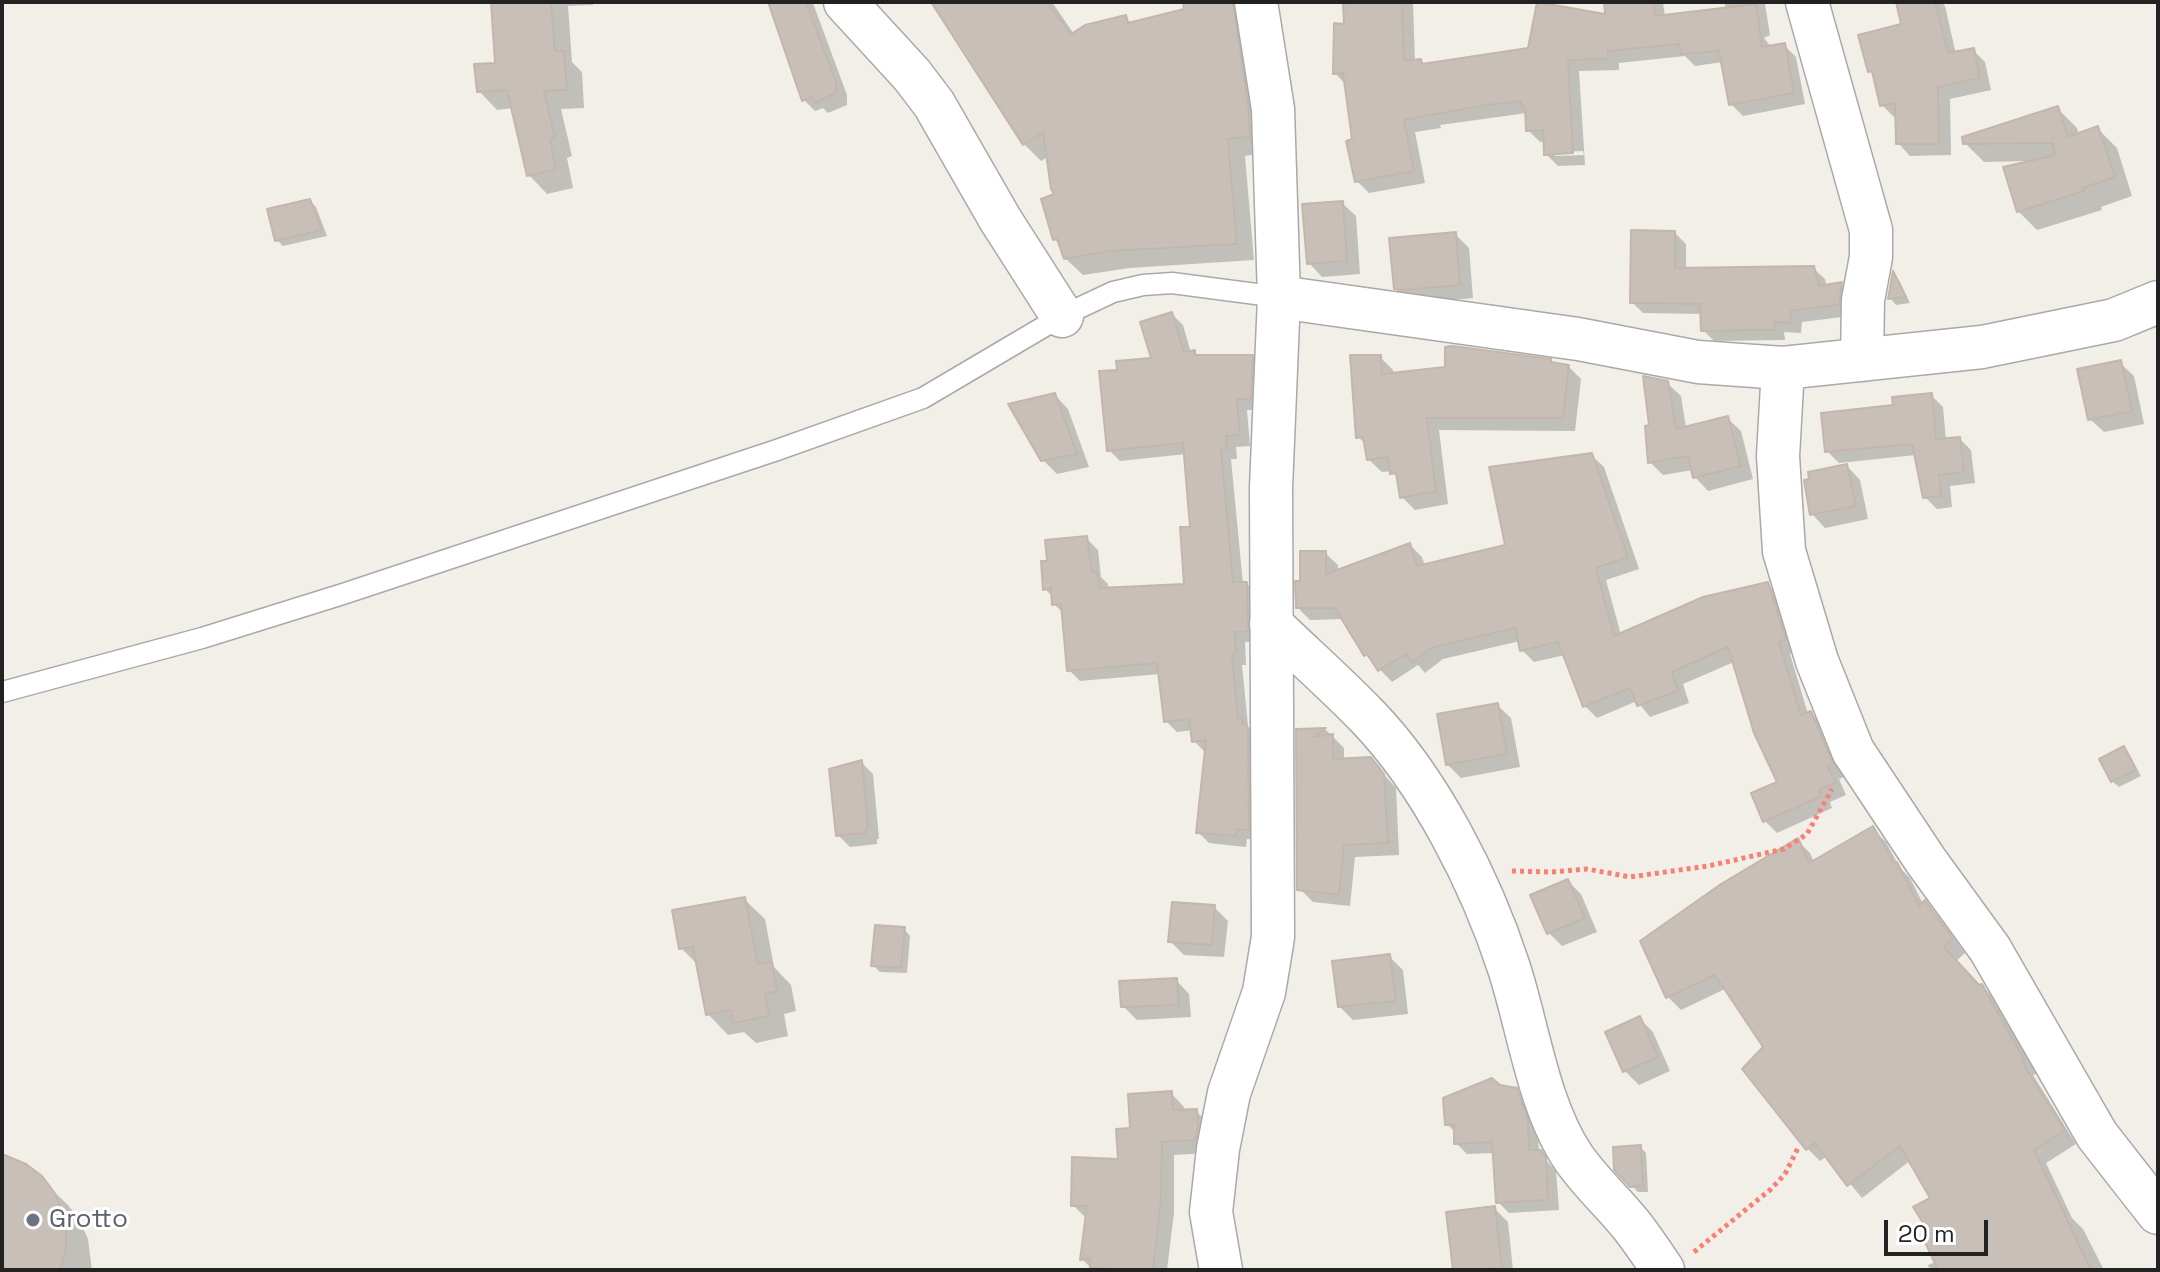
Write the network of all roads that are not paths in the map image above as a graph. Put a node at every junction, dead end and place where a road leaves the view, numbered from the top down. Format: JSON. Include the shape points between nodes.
{"nodes":[{"id":1,"x":845,"y":2,"type":"edge"},
{"id":2,"x":1256,"y":2,"type":"edge"},
{"id":3,"x":1807,"y":2,"type":"edge"},
{"id":4,"x":1279,"y":297,"type":"junction"},
{"id":5,"x":2158,"y":302,"type":"edge"},
{"id":6,"x":1062,"y":316,"type":"junction"},
{"id":7,"x":1862,"y":360,"type":"junction"},
{"id":8,"x":1783,"y":368,"type":"junction"},
{"id":9,"x":1271,"y":624,"type":"junction"},
{"id":10,"x":2,"y":692,"type":"edge"},
{"id":11,"x":2158,"y":1213,"type":"edge"},
{"id":12,"x":1678,"y":1262,"type":"edge"},
{"id":13,"x":1221,"y":1270,"type":"edge"}],
"edges":[{"from":1,"to":6,"type":"street","via":[[934,104]]},
{"from":2,"to":4,"type":"street","via":[[1273,109]]},
{"from":3,"to":7,"type":"street","via":[[1871,230]]},
{"from":4,"to":6,"type":"lane","via":[[1172,283],[1143,285],[1113,292]]},
{"from":4,"to":8,"type":"street","via":[[1578,339],[1698,362]]},
{"from":4,"to":9,"type":"street"},
{"from":5,"to":7,"type":"street","via":[[2114,320],[1982,347]]},
{"from":6,"to":10,"type":"lane","via":[[923,398],[777,450],[259,620]]},
{"from":7,"to":8,"type":"street"},
{"from":8,"to":11,"type":"street","via":[[1778,456],[1784,551],[1817,661],[1853,751],[1990,949],[2097,1135]]},
{"from":9,"to":12,"type":"street","via":[[1369,718],[1411,771],[1471,869],[1508,966],[1554,1118],[1572,1156],[1632,1226]]},
{"from":9,"to":13,"type":"street","via":[[1273,937],[1264,992],[1229,1093],[1218,1149],[1211,1212]]}]}
